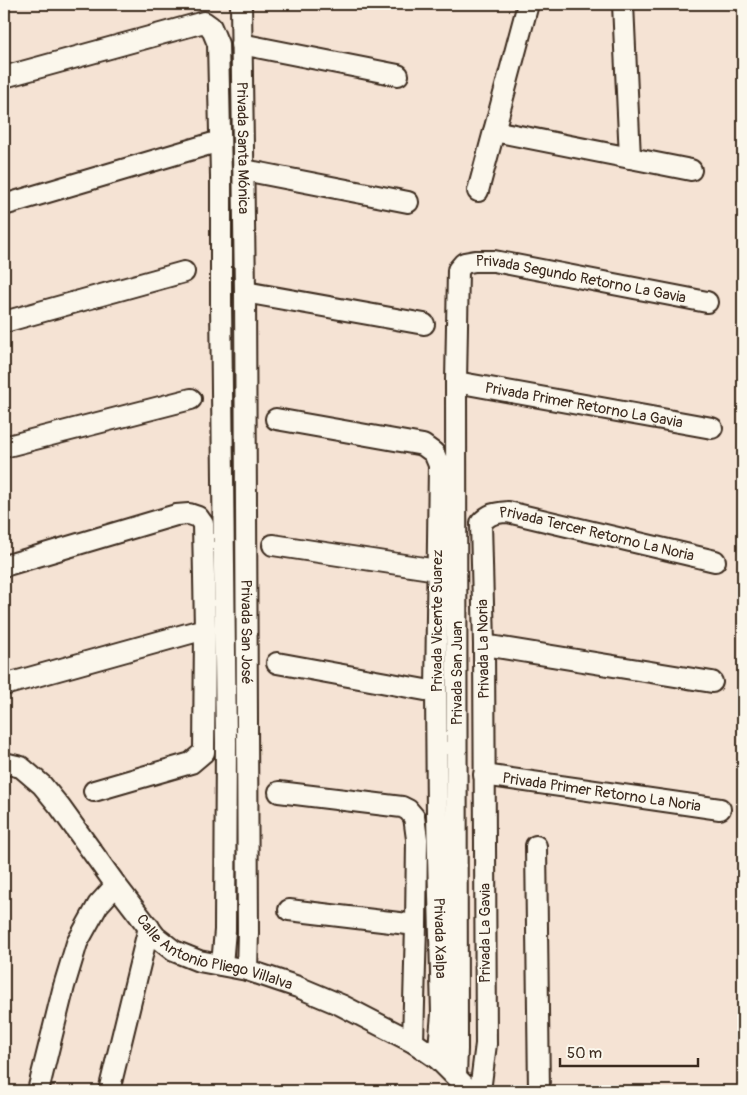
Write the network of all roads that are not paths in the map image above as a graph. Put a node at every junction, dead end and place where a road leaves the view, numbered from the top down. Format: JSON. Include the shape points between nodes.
{"nodes":[{"id":1,"x":241,"y":4,"type":"edge"},
{"id":2,"x":528,"y":4,"type":"edge"},
{"id":3,"x":623,"y":4,"type":"edge"},
{"id":4,"x":241,"y":44,"type":"junction"},
{"id":5,"x":398,"y":75,"type":"dead end"},
{"id":6,"x":4,"y":77,"type":"edge"},
{"id":7,"x":494,"y":131,"type":"junction"},
{"id":8,"x":220,"y":140,"type":"junction"},
{"id":9,"x":630,"y":158,"type":"junction"},
{"id":10,"x":244,"y":170,"type":"junction"},
{"id":11,"x":691,"y":170,"type":"dead end"},
{"id":12,"x":478,"y":191,"type":"dead end"},
{"id":13,"x":408,"y":202,"type":"dead end"},
{"id":14,"x":4,"y":205,"type":"edge"},
{"id":15,"x":458,"y":270,"type":"joint"},
{"id":16,"x":184,"y":272,"type":"dead end"},
{"id":17,"x":245,"y":292,"type":"junction"},
{"id":18,"x":707,"y":302,"type":"dead end"},
{"id":19,"x":4,"y":322,"type":"edge"},
{"id":20,"x":424,"y":324,"type":"dead end"},
{"id":21,"x":456,"y":382,"type":"junction"},
{"id":22,"x":191,"y":399,"type":"dead end"},
{"id":23,"x":276,"y":418,"type":"dead end"},
{"id":24,"x":712,"y":428,"type":"dead end"},
{"id":25,"x":4,"y":448,"type":"edge"},
{"id":26,"x":481,"y":523,"type":"joint"},
{"id":27,"x":274,"y":545,"type":"dead end"},
{"id":28,"x":715,"y":561,"type":"dead end"},
{"id":29,"x":4,"y":566,"type":"edge"},
{"id":30,"x":437,"y":570,"type":"junction"},
{"id":31,"x":205,"y":629,"type":"junction"},
{"id":32,"x":484,"y":645,"type":"junction"},
{"id":33,"x":277,"y":663,"type":"dead end"},
{"id":34,"x":712,"y":682,"type":"dead end"},
{"id":35,"x":4,"y":684,"type":"edge"},
{"id":36,"x":436,"y":692,"type":"junction"},
{"id":37,"x":4,"y":763,"type":"edge"},
{"id":38,"x":484,"y":775,"type":"junction"},
{"id":39,"x":94,"y":791,"type":"dead end"},
{"id":40,"x":279,"y":792,"type":"dead end"},
{"id":41,"x":720,"y":809,"type":"dead end"},
{"id":42,"x":437,"y":816,"type":"joint"},
{"id":43,"x":536,"y":846,"type":"dead end"},
{"id":44,"x":116,"y":885,"type":"junction"},
{"id":45,"x":289,"y":910,"type":"dead end"},
{"id":46,"x":416,"y":925,"type":"junction"},
{"id":47,"x":149,"y":928,"type":"junction"},
{"id":48,"x":222,"y":966,"type":"junction"},
{"id":49,"x":247,"y":970,"type":"junction"},
{"id":50,"x":413,"y":1042,"type":"junction"},
{"id":51,"x":438,"y":1059,"type":"junction"},
{"id":52,"x":456,"y":1076,"type":"junction"},
{"id":53,"x":38,"y":1091,"type":"edge"},
{"id":54,"x":109,"y":1091,"type":"edge"},
{"id":55,"x":470,"y":1091,"type":"edge"},
{"id":56,"x":480,"y":1091,"type":"edge"},
{"id":57,"x":539,"y":1091,"type":"edge"}],
"edges":[{"from":1,"to":4,"type":"street","name":"Privada Santa Mónica"},
{"from":2,"to":7,"type":"street"},
{"from":3,"to":9,"type":"street"},
{"from":4,"to":5,"type":"street"},
{"from":4,"to":10,"type":"street","name":"Privada Santa Mónica"},
{"from":6,"to":8,"type":"street","via":[[204,22],[211,27],[218,44]]},
{"from":7,"to":9,"type":"street"},
{"from":7,"to":12,"type":"street"},
{"from":8,"to":14,"type":"street"},
{"from":8,"to":48,"type":"street","via":[[226,742]]},
{"from":9,"to":11,"type":"street"},
{"from":10,"to":13,"type":"street"},
{"from":10,"to":17,"type":"street","name":"Privada Santa Mónica"},
{"from":15,"to":18,"type":"street","name":"Privada Segundo Retorno La Gavia","via":[[464,262],[494,261]]},
{"from":15,"to":21,"type":"street","name":"Privada San Juan"},
{"from":16,"to":19,"type":"street"},
{"from":17,"to":20,"type":"street"},
{"from":17,"to":49,"type":"street","name":"Privada San José"},
{"from":21,"to":24,"type":"street","name":"Privada Primer Retorno La Gavia"},
{"from":21,"to":52,"type":"street","name":"Privada San Juan"},
{"from":22,"to":25,"type":"street"},
{"from":23,"to":30,"type":"street","name":"Privada Vicente Suarez","via":[[423,445],[434,453],[439,465]]},
{"from":26,"to":28,"type":"street","name":"Privada Tercer Retorno La Noria","via":[[493,514],[508,512]]},
{"from":26,"to":32,"type":"street","name":"Privada La Noria"},
{"from":27,"to":30,"type":"street"},
{"from":29,"to":31,"type":"street","via":[[176,515],[189,514],[198,517],[203,524]]},
{"from":30,"to":36,"type":"street","name":"Privada Vicente Suarez"},
{"from":31,"to":35,"type":"street"},
{"from":31,"to":39,"type":"street","via":[[204,752],[191,763]]},
{"from":32,"to":34,"type":"street"},
{"from":32,"to":38,"type":"street","name":"Privada La Noria"},
{"from":33,"to":36,"type":"street"},
{"from":36,"to":42,"type":"street","name":"Privada Vicente Suarez"},
{"from":37,"to":44,"type":"street","name":"Calle Antonio Pliego Villalva","via":[[21,767],[42,785]]},
{"from":38,"to":41,"type":"street","name":"Privada Primer Retorno La Noria"},
{"from":38,"to":56,"type":"street","name":"Privada La Gavia","via":[[486,1044]]},
{"from":40,"to":46,"type":"street","via":[[408,810],[414,817],[416,831]]},
{"from":42,"to":51,"type":"street","name":"Privada Xalpa","via":[[442,1014]]},
{"from":43,"to":57,"type":"street"},
{"from":44,"to":47,"type":"street","name":"Calle Antonio Pliego Villalva"},
{"from":44,"to":53,"type":"street","via":[[98,905],[77,943]]},
{"from":45,"to":46,"type":"street"},
{"from":46,"to":50,"type":"street"},
{"from":47,"to":48,"type":"street","name":"Calle Antonio Pliego Villalva","via":[[174,951]]},
{"from":47,"to":54,"type":"street"},
{"from":48,"to":49,"type":"street","name":"Calle Antonio Pliego Villalva"},
{"from":49,"to":50,"type":"street","name":"Calle Antonio Pliego Villalva","via":[[342,1004]]},
{"from":50,"to":51,"type":"street","name":"Calle Antonio Pliego Villalva"},
{"from":51,"to":52,"type":"street","name":"Calle Antonio Pliego Villalva"},
{"from":52,"to":55,"type":"street","name":"Calle Antonio Pliego Villalva"}]}
